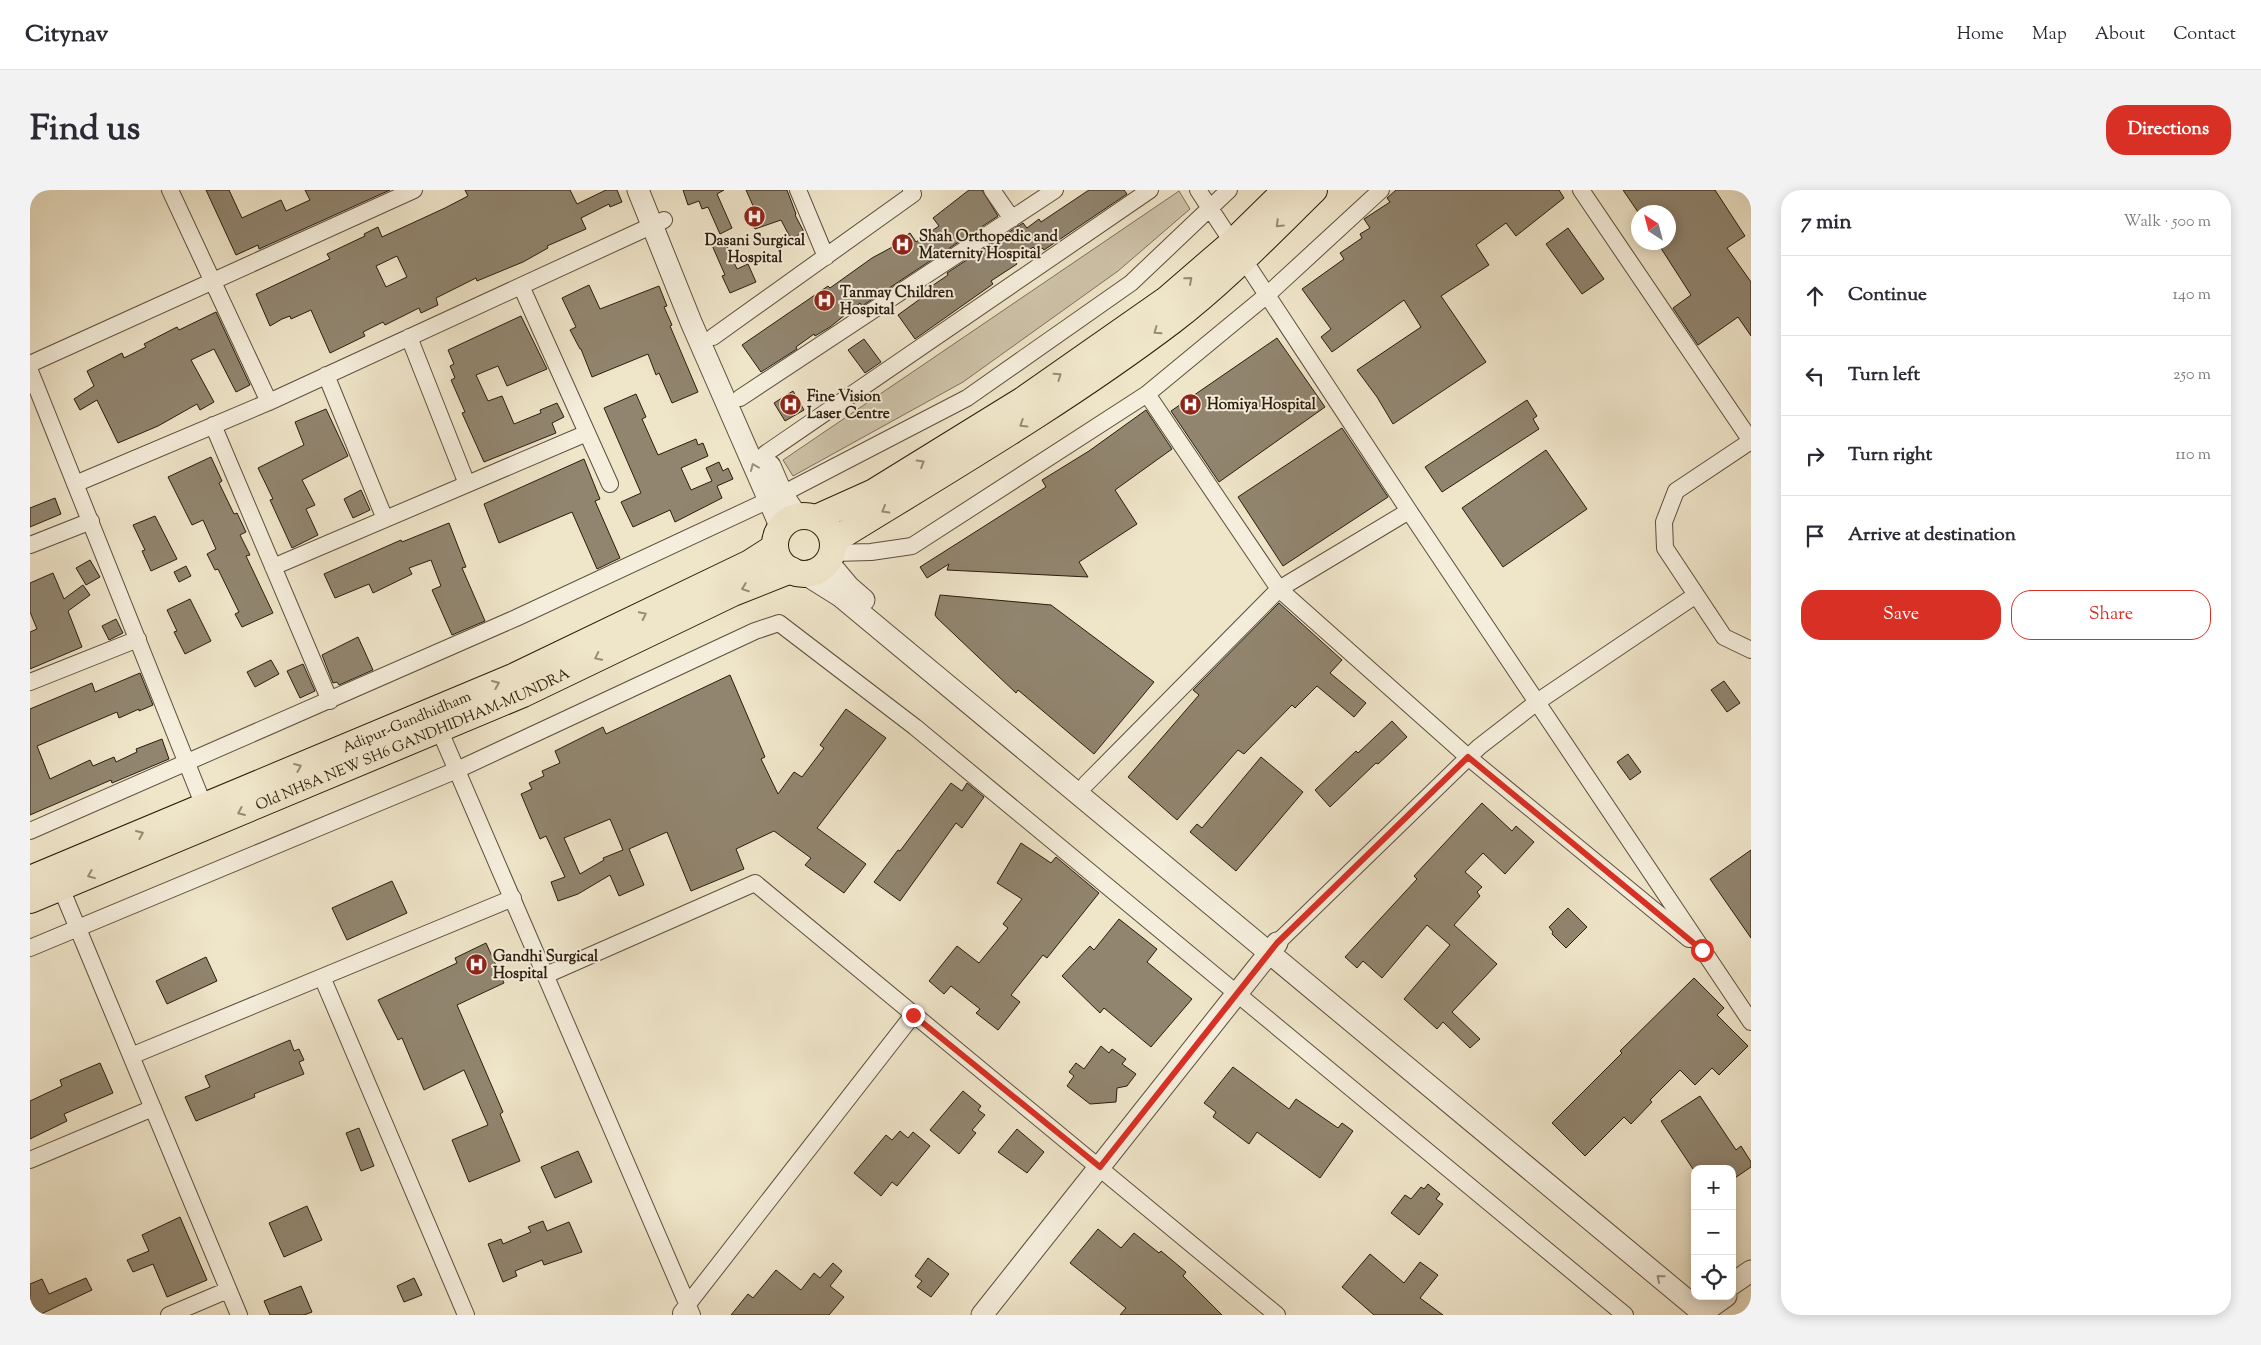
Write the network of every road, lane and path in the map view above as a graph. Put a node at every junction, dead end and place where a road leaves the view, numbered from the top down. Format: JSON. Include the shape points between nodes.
{"nodes":[{"id":1,"x":170,"y":190,"type":"edge"},
{"id":2,"x":414,"y":190,"type":"edge"},
{"id":3,"x":638,"y":190,"type":"edge"},
{"id":4,"x":652,"y":190,"type":"edge"},
{"id":5,"x":798,"y":190,"type":"edge"},
{"id":6,"x":911,"y":190,"type":"edge"},
{"id":7,"x":992,"y":190,"type":"edge"},
{"id":8,"x":1055,"y":190,"type":"edge"},
{"id":9,"x":1150,"y":190,"type":"edge"},
{"id":10,"x":1198,"y":190,"type":"edge"},
{"id":11,"x":1229,"y":190,"type":"edge"},
{"id":12,"x":1286,"y":190,"type":"edge"},
{"id":13,"x":1314,"y":190,"type":"edge"},
{"id":14,"x":1381,"y":190,"type":"edge"},
{"id":15,"x":1581,"y":190,"type":"edge"},
{"id":16,"x":1210,"y":208,"type":"junction"},
{"id":17,"x":1012,"y":218,"type":"junction"},
{"id":18,"x":658,"y":222,"type":"junction"},
{"id":19,"x":1237,"y":251,"type":"junction"},
{"id":20,"x":826,"y":257,"type":"junction"},
{"id":21,"x":212,"y":281,"type":"junction"},
{"id":22,"x":521,"y":286,"type":"junction"},
{"id":23,"x":1266,"y":295,"type":"junction"},
{"id":24,"x":409,"y":337,"type":"junction"},
{"id":25,"x":713,"y":337,"type":"junction"},
{"id":26,"x":30,"y":364,"type":"edge"},
{"id":27,"x":30,"y":370,"type":"edge"},
{"id":28,"x":326,"y":376,"type":"junction"},
{"id":29,"x":1147,"y":394,"type":"junction"},
{"id":30,"x":740,"y":398,"type":"junction"},
{"id":31,"x":269,"y":402,"type":"junction"},
{"id":32,"x":213,"y":425,"type":"junction"},
{"id":33,"x":587,"y":433,"type":"junction"},
{"id":34,"x":1751,"y":441,"type":"edge"},
{"id":35,"x":764,"y":454,"type":"junction"},
{"id":36,"x":76,"y":484,"type":"junction"},
{"id":37,"x":467,"y":484,"type":"junction"},
{"id":38,"x":610,"y":484,"type":"dead end"},
{"id":39,"x":776,"y":497,"type":"junction"},
{"id":40,"x":1409,"y":511,"type":"junction"},
{"id":41,"x":385,"y":519,"type":"junction"},
{"id":42,"x":91,"y":521,"type":"junction"},
{"id":43,"x":792,"y":527,"type":"junction"},
{"id":44,"x":30,"y":546,"type":"edge"},
{"id":45,"x":831,"y":552,"type":"junction"},
{"id":46,"x":273,"y":567,"type":"junction"},
{"id":47,"x":798,"y":572,"type":"junction"},
{"id":48,"x":1279,"y":589,"type":"junction"},
{"id":49,"x":1696,"y":595,"type":"junction"},
{"id":50,"x":138,"y":639,"type":"junction"},
{"id":51,"x":1751,"y":650,"type":"edge"},
{"id":52,"x":30,"y":682,"type":"edge"},
{"id":53,"x":330,"y":701,"type":"junction"},
{"id":54,"x":1537,"y":702,"type":"junction"},
{"id":55,"x":439,"y":729,"type":"junction"},
{"id":56,"x":1468,"y":757,"type":"junction"},
{"id":57,"x":188,"y":762,"type":"junction"},
{"id":58,"x":457,"y":770,"type":"junction"},
{"id":59,"x":1086,"y":784,"type":"junction"},
{"id":60,"x":204,"y":806,"type":"junction"},
{"id":61,"x":30,"y":831,"type":"edge"},
{"id":62,"x":30,"y":879,"type":"edge"},
{"id":63,"x":61,"y":888,"type":"junction"},
{"id":64,"x":513,"y":898,"type":"junction"},
{"id":65,"x":30,"y":900,"type":"edge"},
{"id":66,"x":78,"y":928,"type":"junction"},
{"id":67,"x":30,"y":948,"type":"edge"},
{"id":68,"x":1273,"y":948,"type":"junction"},
{"id":69,"x":1702,"y":950,"type":"junction"},
{"id":70,"x":546,"y":975,"type":"junction"},
{"id":71,"x":322,"y":977,"type":"junction"},
{"id":72,"x":1236,"y":995,"type":"junction"},
{"id":73,"x":913,"y":1015,"type":"junction"},
{"id":74,"x":1751,"y":1022,"type":"edge"},
{"id":75,"x":131,"y":1056,"type":"junction"},
{"id":76,"x":152,"y":1108,"type":"junction"},
{"id":77,"x":30,"y":1160,"type":"edge"},
{"id":78,"x":1100,"y":1167,"type":"junction"},
{"id":79,"x":1751,"y":1271,"type":"edge"},
{"id":80,"x":1751,"y":1280,"type":"edge"},
{"id":81,"x":1736,"y":1281,"type":"edge"},
{"id":82,"x":1736,"y":1289,"type":"edge"},
{"id":83,"x":228,"y":1290,"type":"junction"},
{"id":84,"x":1707,"y":1305,"type":"edge"},
{"id":85,"x":686,"y":1312,"type":"edge"},
{"id":86,"x":169,"y":1315,"type":"edge"},
{"id":87,"x":239,"y":1315,"type":"edge"},
{"id":88,"x":466,"y":1315,"type":"edge"},
{"id":89,"x":982,"y":1315,"type":"edge"},
{"id":90,"x":1277,"y":1315,"type":"edge"},
{"id":91,"x":1625,"y":1315,"type":"edge"}],
"edges":[{"from":1,"to":21,"type":"street"},
{"from":2,"to":21,"type":"street"},
{"from":3,"to":18,"type":"street"},
{"from":4,"to":18,"type":"street"},
{"from":5,"to":20,"type":"street"},
{"from":6,"to":20,"type":"street","via":[[914,194]]},
{"from":7,"to":17,"type":"street"},
{"from":8,"to":17,"type":"street"},
{"from":9,"to":35,"type":"street"},
{"from":10,"to":16,"type":"street"},
{"from":11,"to":16,"type":"street"},
{"from":12,"to":19,"type":"main road"},
{"from":13,"to":19,"type":"main road","one_way":true},
{"from":14,"to":23,"type":"street"},
{"from":15,"to":34,"type":"street"},
{"from":16,"to":19,"type":"street"},
{"from":16,"to":39,"type":"street","via":[[1131,283],[968,398]]},
{"from":17,"to":30,"type":"street"},
{"from":18,"to":22,"type":"street"},
{"from":18,"to":25,"type":"street"},
{"from":39,"to":18,"type":"street","one_way":true},
{"from":19,"to":23,"type":"street"},
{"from":43,"to":19,"type":"main road","name":"Adipur-Gandhidham","one_way":true,"via":[[874,492],[1023,400]]},
{"from":19,"to":45,"type":"main road","one_way":true,"via":[[1173,320],[1034,418]]},
{"from":20,"to":25,"type":"street"},
{"from":21,"to":26,"type":"street"},
{"from":21,"to":31,"type":"street"},
{"from":22,"to":24,"type":"street"},
{"from":22,"to":33,"type":"street"},
{"from":23,"to":29,"type":"street"},
{"from":23,"to":40,"type":"street"},
{"from":24,"to":28,"type":"street"},
{"from":24,"to":37,"type":"street"},
{"from":25,"to":30,"type":"street"},
{"from":27,"to":36,"type":"street"},
{"from":28,"to":31,"type":"street"},
{"from":28,"to":41,"type":"street"},
{"from":29,"to":45,"type":"street","via":[[912,546],[871,552]]},
{"from":29,"to":48,"type":"street"},
{"from":30,"to":35,"type":"street"},
{"from":31,"to":32,"type":"street"},
{"from":32,"to":36,"type":"street"},
{"from":32,"to":46,"type":"street"},
{"from":33,"to":37,"type":"street"},
{"from":33,"to":38,"type":"street"},
{"from":34,"to":49,"type":"street","via":[[1676,491],[1664,522],[1665,548]]},
{"from":35,"to":39,"type":"street"},
{"from":36,"to":42,"type":"street"},
{"from":37,"to":41,"type":"street"},
{"from":39,"to":43,"type":"street"},
{"from":39,"to":53,"type":"street"},
{"from":40,"to":48,"type":"street"},
{"from":40,"to":54,"type":"street"},
{"from":41,"to":46,"type":"street"},
{"from":42,"to":44,"type":"street"},
{"from":42,"to":50,"type":"street"},
{"from":43,"to":45,"type":"main road","via":[[823,522],[830,530]]},
{"from":43,"to":47,"type":"main road","via":[[779,559],[785,567]]},
{"from":60,"to":43,"type":"main road","name":"Adipur-Gandhidham","one_way":true,"via":[[513,677],[750,563]]},
{"from":45,"to":47,"type":"main road","via":[[819,570]]},
{"from":45,"to":59,"type":"street","via":[[849,587]]},
{"from":46,"to":53,"type":"street"},
{"from":47,"to":55,"type":"main road","name":"Old NH8A NEW SH6 GANDHIDHAM-MUNDRA","one_way":true,"via":[[733,593],[522,694]]},
{"from":47,"to":68,"type":"street","via":[[840,596]]},
{"from":48,"to":56,"type":"street"},
{"from":48,"to":59,"type":"street"},
{"from":49,"to":51,"type":"street","via":[[1724,637]]},
{"from":49,"to":54,"type":"street"},
{"from":50,"to":52,"type":"street"},
{"from":50,"to":57,"type":"street"},
{"from":53,"to":57,"type":"street"},
{"from":54,"to":56,"type":"street"},
{"from":54,"to":69,"type":"street"},
{"from":55,"to":58,"type":"street"},
{"from":55,"to":63,"type":"main road","name":"Old NH8A NEW SH6 GANDHIDHAM-MUNDRA","one_way":true},
{"from":56,"to":68,"type":"street"},
{"from":56,"to":69,"type":"street"},
{"from":57,"to":60,"type":"street"},
{"from":57,"to":61,"type":"street"},
{"from":58,"to":64,"type":"street"},
{"from":58,"to":66,"type":"street"},
{"from":58,"to":72,"type":"street","via":[[755,630],[779,623],[915,727]]},
{"from":59,"to":68,"type":"street"},
{"from":62,"to":60,"type":"main road","name":"Adipur-Gandhidham","one_way":true},
{"from":63,"to":65,"type":"main road","name":"Old NH8A NEW SH6 GANDHIDHAM-MUNDRA"},
{"from":63,"to":66,"type":"street"},
{"from":64,"to":70,"type":"street"},
{"from":64,"to":71,"type":"street"},
{"from":66,"to":67,"type":"street"},
{"from":66,"to":75,"type":"street"},
{"from":68,"to":72,"type":"street"},
{"from":68,"to":84,"type":"street"},
{"from":69,"to":74,"type":"street"},
{"from":70,"to":73,"type":"street","via":[[756,883]]},
{"from":70,"to":85,"type":"street"},
{"from":71,"to":75,"type":"street"},
{"from":71,"to":88,"type":"street"},
{"from":72,"to":78,"type":"street"},
{"from":72,"to":91,"type":"street"},
{"from":73,"to":78,"type":"street"},
{"from":73,"to":85,"type":"street"},
{"from":75,"to":76,"type":"street"},
{"from":76,"to":77,"type":"street"},
{"from":76,"to":83,"type":"street"},
{"from":78,"to":89,"type":"street"},
{"from":78,"to":90,"type":"street"},
{"from":79,"to":81,"type":"street"},
{"from":80,"to":82,"type":"street"},
{"from":83,"to":86,"type":"street"},
{"from":83,"to":87,"type":"street"}]}
